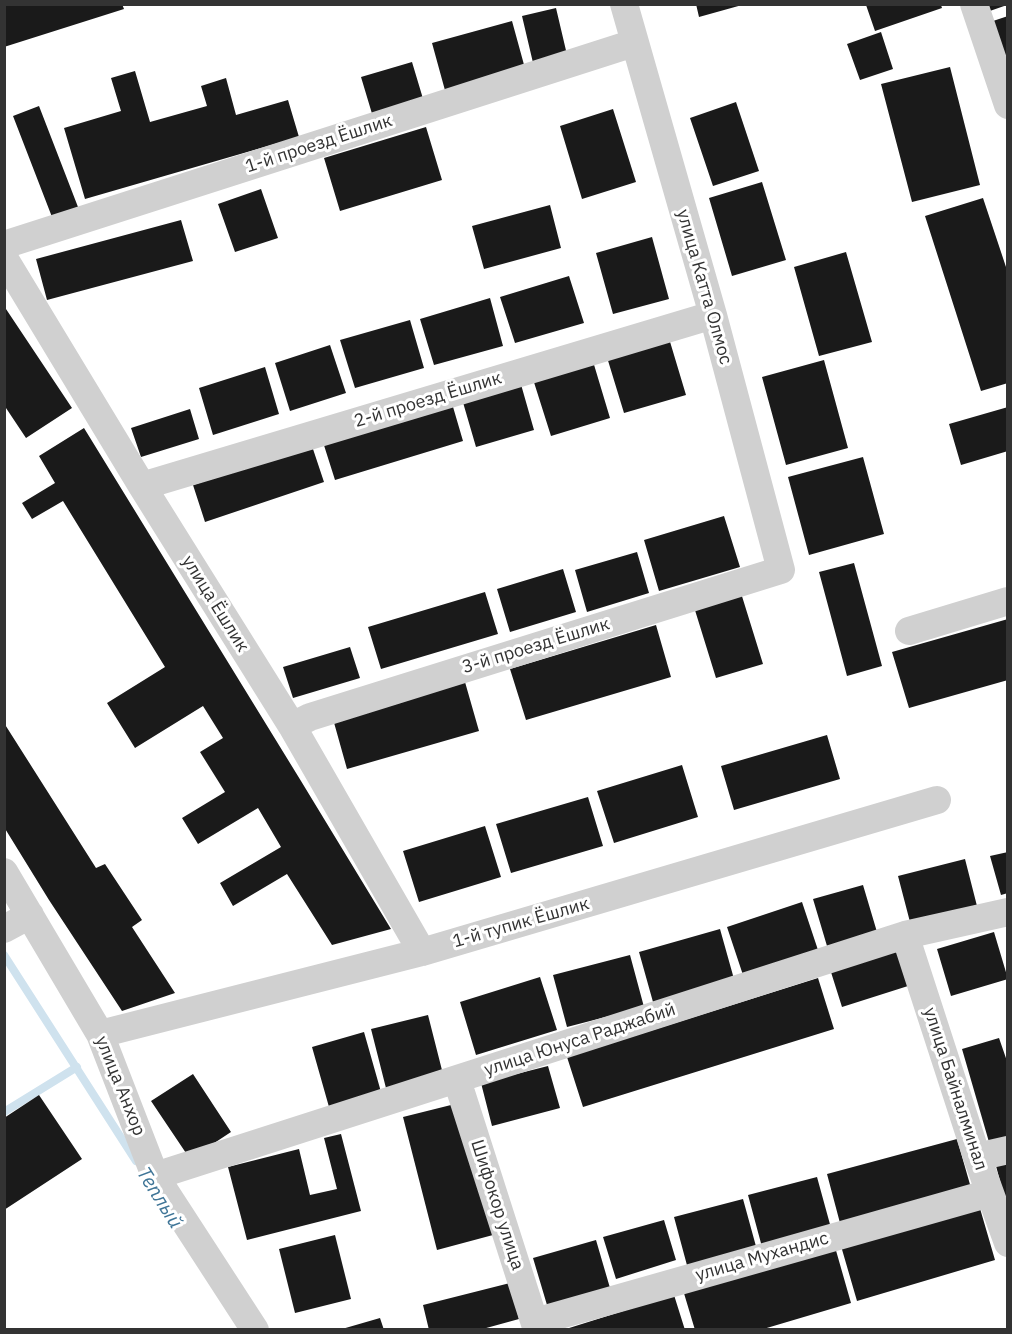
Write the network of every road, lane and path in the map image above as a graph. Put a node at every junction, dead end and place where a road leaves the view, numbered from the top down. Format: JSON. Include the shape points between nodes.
{"nodes":[{"id":1,"x":624,"y":4,"type":"edge"},
{"id":2,"x":974,"y":4,"type":"edge"},
{"id":3,"x":634,"y":44,"type":"junction"},
{"id":4,"x":1008,"y":105,"type":"edge"},
{"id":5,"x":4,"y":245,"type":"edge"},
{"id":6,"x":4,"y":258,"type":"edge"},
{"id":7,"x":713,"y":315,"type":"junction"},
{"id":8,"x":142,"y":486,"type":"junction"},
{"id":9,"x":781,"y":570,"type":"joint"},
{"id":10,"x":1008,"y":601,"type":"edge"},
{"id":11,"x":909,"y":631,"type":"dead end"},
{"id":12,"x":292,"y":726,"type":"junction"},
{"id":13,"x":938,"y":800,"type":"dead end"},
{"id":14,"x":4,"y":872,"type":"edge"},
{"id":15,"x":1008,"y":912,"type":"edge"},
{"id":16,"x":16,"y":923,"type":"edge"},
{"id":17,"x":905,"y":935,"type":"junction"},
{"id":18,"x":423,"y":951,"type":"junction"},
{"id":19,"x":100,"y":1034,"type":"junction"},
{"id":20,"x":457,"y":1080,"type":"junction"},
{"id":21,"x":1008,"y":1150,"type":"edge"},
{"id":22,"x":977,"y":1157,"type":"junction"},
{"id":23,"x":155,"y":1176,"type":"junction"},
{"id":24,"x":990,"y":1193,"type":"junction"},
{"id":25,"x":1008,"y":1243,"type":"edge"},
{"id":26,"x":536,"y":1326,"type":"edge"},
{"id":27,"x":255,"y":1329,"type":"edge"}],
"edges":[{"from":1,"to":3,"type":"street","name":"улица Катта Олмос"},
{"from":2,"to":4,"type":"street"},
{"from":3,"to":5,"type":"street","name":"1-й проезд Ёшлик"},
{"from":3,"to":7,"type":"street","name":"улица Катта Олмос"},
{"from":6,"to":8,"type":"street","name":"улица Ёшлик"},
{"from":7,"to":8,"type":"street","name":"2-й проезд Ёшлик"},
{"from":7,"to":9,"type":"street","name":"улица Катта Олмос"},
{"from":8,"to":12,"type":"street","name":"улица Ёшлик"},
{"from":9,"to":12,"type":"street","name":"3-й проезд Ёшлик","via":[[310,717]]},
{"from":10,"to":11,"type":"street"},
{"from":12,"to":18,"type":"street","name":"улица Ёшлик"},
{"from":13,"to":18,"type":"street","name":"1-й тупик Ёшлик"},
{"from":14,"to":16,"type":"street","name":"улица Анхор"},
{"from":15,"to":17,"type":"street","name":"улица Юнуса Раджабий"},
{"from":16,"to":19,"type":"street","name":"улица Анхор"},
{"from":17,"to":20,"type":"street","name":"улица Юнуса Раджабий"},
{"from":17,"to":22,"type":"street","name":"улица Байналминал"},
{"from":18,"to":19,"type":"street","name":"1-й тупик Ёшлик"},
{"from":19,"to":23,"type":"street","name":"улица Анхор"},
{"from":20,"to":23,"type":"street","name":"улица Юнуса Раджабий"},
{"from":20,"to":26,"type":"street","name":"Шифокор улица"},
{"from":21,"to":22,"type":"street"},
{"from":22,"to":24,"type":"street","name":"улица Байналминал"},
{"from":23,"to":27,"type":"street","name":"улица Анхор"},
{"from":24,"to":25,"type":"street","name":"улица Байналминал"},
{"from":24,"to":26,"type":"street","name":"улица Мухандис"}]}
